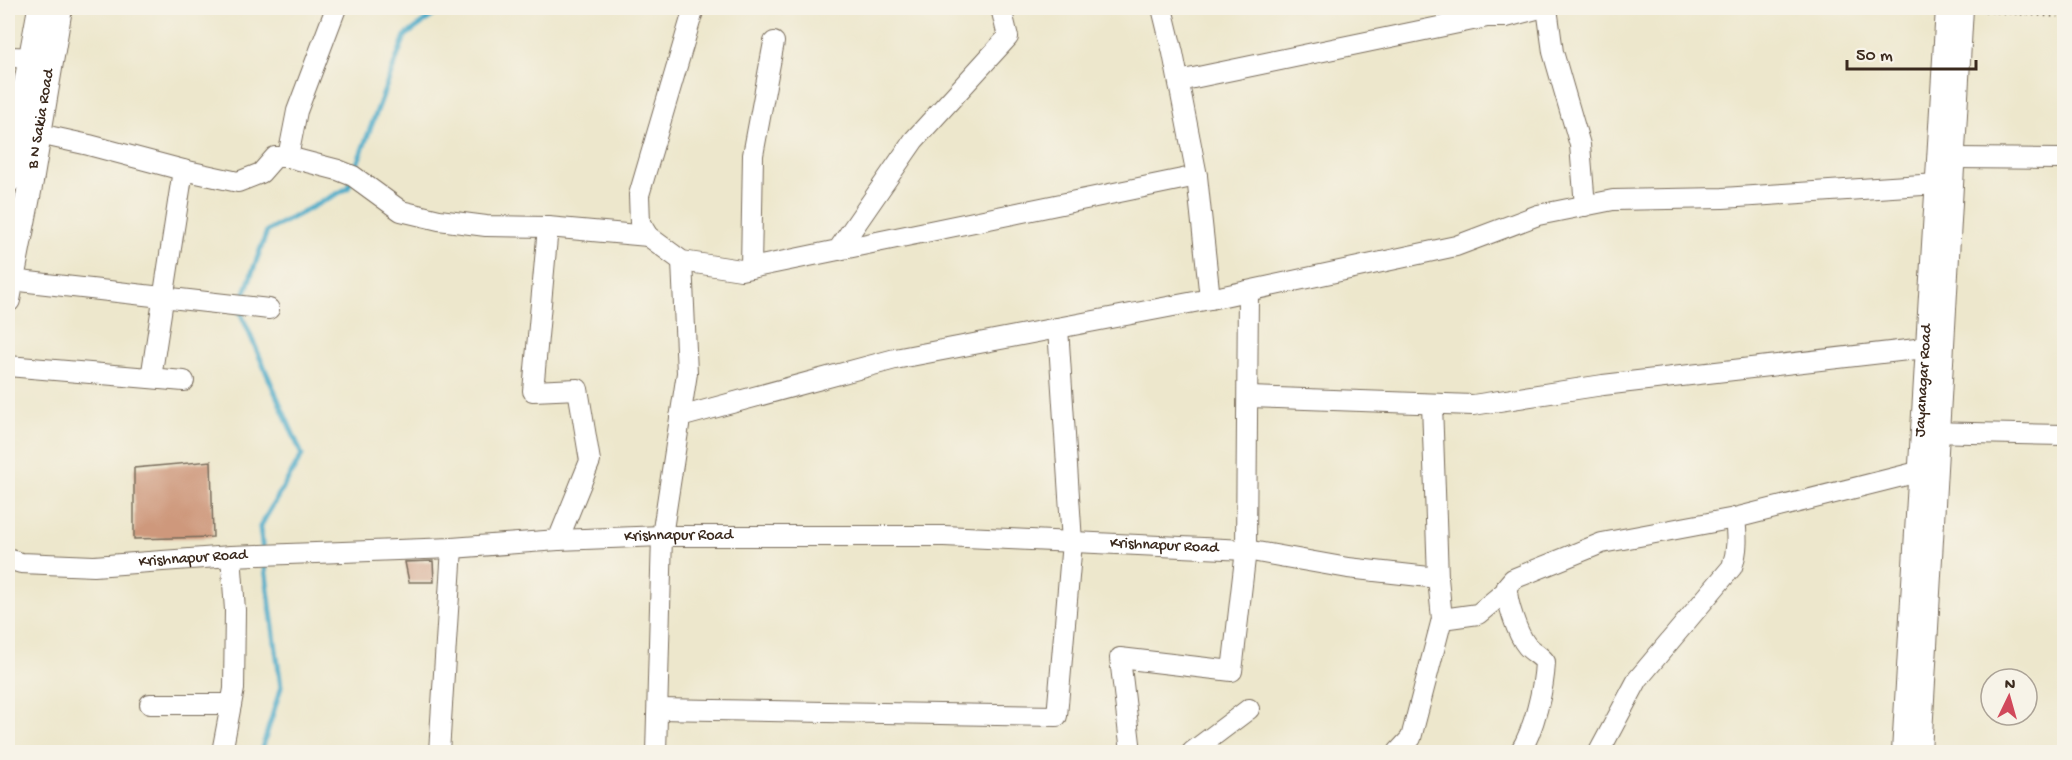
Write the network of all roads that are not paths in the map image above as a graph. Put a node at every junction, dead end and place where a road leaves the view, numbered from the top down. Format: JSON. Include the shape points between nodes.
{"nodes":[{"id":1,"x":40,"y":8,"type":"edge"},
{"id":2,"x":60,"y":8,"type":"edge"},
{"id":3,"x":336,"y":8,"type":"edge"},
{"id":4,"x":694,"y":8,"type":"edge"},
{"id":5,"x":1001,"y":8,"type":"edge"},
{"id":6,"x":1162,"y":8,"type":"edge"},
{"id":7,"x":1540,"y":8,"type":"edge"},
{"id":8,"x":1547,"y":8,"type":"edge"},
{"id":9,"x":1946,"y":8,"type":"edge"},
{"id":10,"x":1971,"y":9,"type":"edge"},
{"id":11,"x":774,"y":42,"type":"dead end"},
{"id":12,"x":8,"y":57,"type":"edge"},
{"id":13,"x":42,"y":58,"type":"junction"},
{"id":14,"x":1179,"y":81,"type":"junction"},
{"id":15,"x":39,"y":134,"type":"junction"},
{"id":16,"x":288,"y":157,"type":"junction"},
{"id":17,"x":1954,"y":158,"type":"junction"},
{"id":18,"x":2064,"y":159,"type":"edge"},
{"id":19,"x":183,"y":170,"type":"junction"},
{"id":20,"x":1197,"y":176,"type":"junction"},
{"id":21,"x":8,"y":181,"type":"edge"},
{"id":22,"x":1944,"y":183,"type":"junction"},
{"id":23,"x":1585,"y":206,"type":"junction"},
{"id":24,"x":548,"y":227,"type":"junction"},
{"id":25,"x":648,"y":236,"type":"junction"},
{"id":26,"x":838,"y":250,"type":"junction"},
{"id":27,"x":682,"y":261,"type":"junction"},
{"id":28,"x":751,"y":268,"type":"junction"},
{"id":29,"x":9,"y":290,"type":"edge"},
{"id":30,"x":1248,"y":291,"type":"junction"},
{"id":31,"x":163,"y":297,"type":"junction"},
{"id":32,"x":1210,"y":299,"type":"junction"},
{"id":33,"x":269,"y":309,"type":"dead end"},
{"id":34,"x":1058,"y":328,"type":"junction"},
{"id":35,"x":1935,"y":348,"type":"junction"},
{"id":36,"x":8,"y":366,"type":"edge"},
{"id":37,"x":150,"y":378,"type":"junction"},
{"id":38,"x":184,"y":381,"type":"dead end"},
{"id":39,"x":1249,"y":397,"type":"junction"},
{"id":40,"x":1432,"y":404,"type":"junction"},
{"id":41,"x":680,"y":417,"type":"junction"},
{"id":42,"x":1930,"y":432,"type":"junction"},
{"id":43,"x":2064,"y":435,"type":"edge"},
{"id":44,"x":1918,"y":472,"type":"junction"},
{"id":45,"x":1735,"y":518,"type":"junction"},
{"id":46,"x":662,"y":536,"type":"junction"},
{"id":47,"x":558,"y":540,"type":"junction"},
{"id":48,"x":1072,"y":542,"type":"junction"},
{"id":49,"x":452,"y":548,"type":"junction"},
{"id":50,"x":1246,"y":550,"type":"junction"},
{"id":51,"x":231,"y":556,"type":"junction"},
{"id":52,"x":8,"y":559,"type":"edge"},
{"id":53,"x":1438,"y":578,"type":"junction"},
{"id":54,"x":1507,"y":590,"type":"junction"},
{"id":55,"x":1442,"y":619,"type":"junction"},
{"id":56,"x":150,"y":704,"type":"dead end"},
{"id":57,"x":231,"y":704,"type":"junction"},
{"id":58,"x":1249,"y":709,"type":"dead end"},
{"id":59,"x":658,"y":710,"type":"junction"},
{"id":60,"x":222,"y":753,"type":"edge"},
{"id":61,"x":440,"y":753,"type":"edge"},
{"id":62,"x":656,"y":753,"type":"edge"},
{"id":63,"x":1131,"y":753,"type":"edge"},
{"id":64,"x":1192,"y":753,"type":"edge"},
{"id":65,"x":1398,"y":753,"type":"edge"},
{"id":66,"x":1520,"y":753,"type":"edge"},
{"id":67,"x":1599,"y":753,"type":"edge"},
{"id":68,"x":1902,"y":753,"type":"edge"},
{"id":69,"x":1921,"y":753,"type":"edge"}],
"edges":[{"from":1,"to":13,"type":"main road","name":"B N Sakia Road","via":[[35,32]]},
{"from":2,"to":13,"type":"main road","name":"B N Sakia Road"},
{"from":3,"to":16,"type":"street","via":[[297,111]]},
{"from":4,"to":25,"type":"street","via":[[639,195],[640,223]]},
{"from":5,"to":26,"type":"street","via":[[1008,37],[914,140]]},
{"from":6,"to":14,"type":"street"},
{"from":7,"to":14,"type":"street"},
{"from":8,"to":23,"type":"street","via":[[1553,52],[1580,145]]},
{"from":9,"to":22,"type":"street","name":"Jayanagar Road"},
{"from":10,"to":17,"type":"street","name":"Jayanagar Road"},
{"from":11,"to":28,"type":"street","via":[[753,155]]},
{"from":12,"to":13,"type":"street"},
{"from":13,"to":15,"type":"main road","name":"B N Sakia Road"},
{"from":13,"to":21,"type":"main road","name":"B N Sakia Road"},
{"from":14,"to":20,"type":"street"},
{"from":15,"to":19,"type":"street"},
{"from":15,"to":29,"type":"main road","name":"B N Sakia Road"},
{"from":16,"to":19,"type":"street","via":[[275,157],[261,174],[238,182]]},
{"from":16,"to":24,"type":"street","via":[[353,176],[401,211],[486,226]]},
{"from":17,"to":18,"type":"street"},
{"from":17,"to":22,"type":"street","name":"Jayanagar Road"},
{"from":19,"to":31,"type":"street"},
{"from":20,"to":26,"type":"street"},
{"from":20,"to":32,"type":"street"},
{"from":22,"to":23,"type":"street","via":[[1723,198],[1613,200]]},
{"from":22,"to":35,"type":"street","name":"Jayanagar Road"},
{"from":23,"to":30,"type":"street","via":[[1538,215],[1456,246]]},
{"from":24,"to":25,"type":"street"},
{"from":24,"to":47,"type":"street","via":[[533,391],[578,389],[590,461]]},
{"from":25,"to":27,"type":"street"},
{"from":26,"to":28,"type":"street"},
{"from":27,"to":28,"type":"street"},
{"from":27,"to":41,"type":"street","via":[[687,373]]},
{"from":29,"to":31,"type":"street"},
{"from":30,"to":32,"type":"street"},
{"from":30,"to":39,"type":"street"},
{"from":31,"to":33,"type":"street"},
{"from":31,"to":37,"type":"street"},
{"from":32,"to":34,"type":"street"},
{"from":34,"to":41,"type":"street","via":[[895,359]]},
{"from":34,"to":48,"type":"street"},
{"from":35,"to":40,"type":"street","via":[[1603,385],[1473,405]]},
{"from":35,"to":42,"type":"street","name":"Jayanagar Road"},
{"from":36,"to":37,"type":"street"},
{"from":37,"to":38,"type":"street"},
{"from":39,"to":40,"type":"street"},
{"from":39,"to":50,"type":"street"},
{"from":40,"to":53,"type":"street"},
{"from":41,"to":46,"type":"street"},
{"from":42,"to":43,"type":"street"},
{"from":42,"to":44,"type":"street","name":"Jayanagar Road"},
{"from":42,"to":69,"type":"street","name":"Jayanagar Road"},
{"from":44,"to":45,"type":"street"},
{"from":44,"to":68,"type":"street","name":"Jayanagar Road"},
{"from":45,"to":54,"type":"street","via":[[1602,543],[1513,579]]},
{"from":45,"to":67,"type":"street","via":[[1737,554],[1732,567],[1638,679]]},
{"from":46,"to":47,"type":"street","name":"Krishnapur Road"},
{"from":46,"to":48,"type":"street","name":"Krishnapur Road","via":[[944,536]]},
{"from":46,"to":59,"type":"street"},
{"from":47,"to":49,"type":"street","name":"Krishnapur Road"},
{"from":48,"to":50,"type":"street","name":"Krishnapur Road"},
{"from":48,"to":59,"type":"street","via":[[1057,716]]},
{"from":49,"to":51,"type":"street","name":"Krishnapur Road"},
{"from":49,"to":61,"type":"street"},
{"from":50,"to":53,"type":"street","name":"Krishnapur Road","via":[[1348,568]]},
{"from":50,"to":63,"type":"street","via":[[1232,671],[1120,658]]},
{"from":51,"to":52,"type":"street","name":"Krishnapur Road","via":[[94,566]]},
{"from":51,"to":57,"type":"street","via":[[235,610]]},
{"from":53,"to":55,"type":"street"},
{"from":54,"to":55,"type":"street","via":[[1478,614]]},
{"from":54,"to":66,"type":"street","via":[[1521,635],[1545,662],[1535,711]]},
{"from":55,"to":65,"type":"street","via":[[1411,738]]},
{"from":56,"to":57,"type":"street"},
{"from":57,"to":60,"type":"street"},
{"from":58,"to":64,"type":"street"},
{"from":59,"to":62,"type":"street"}]}
